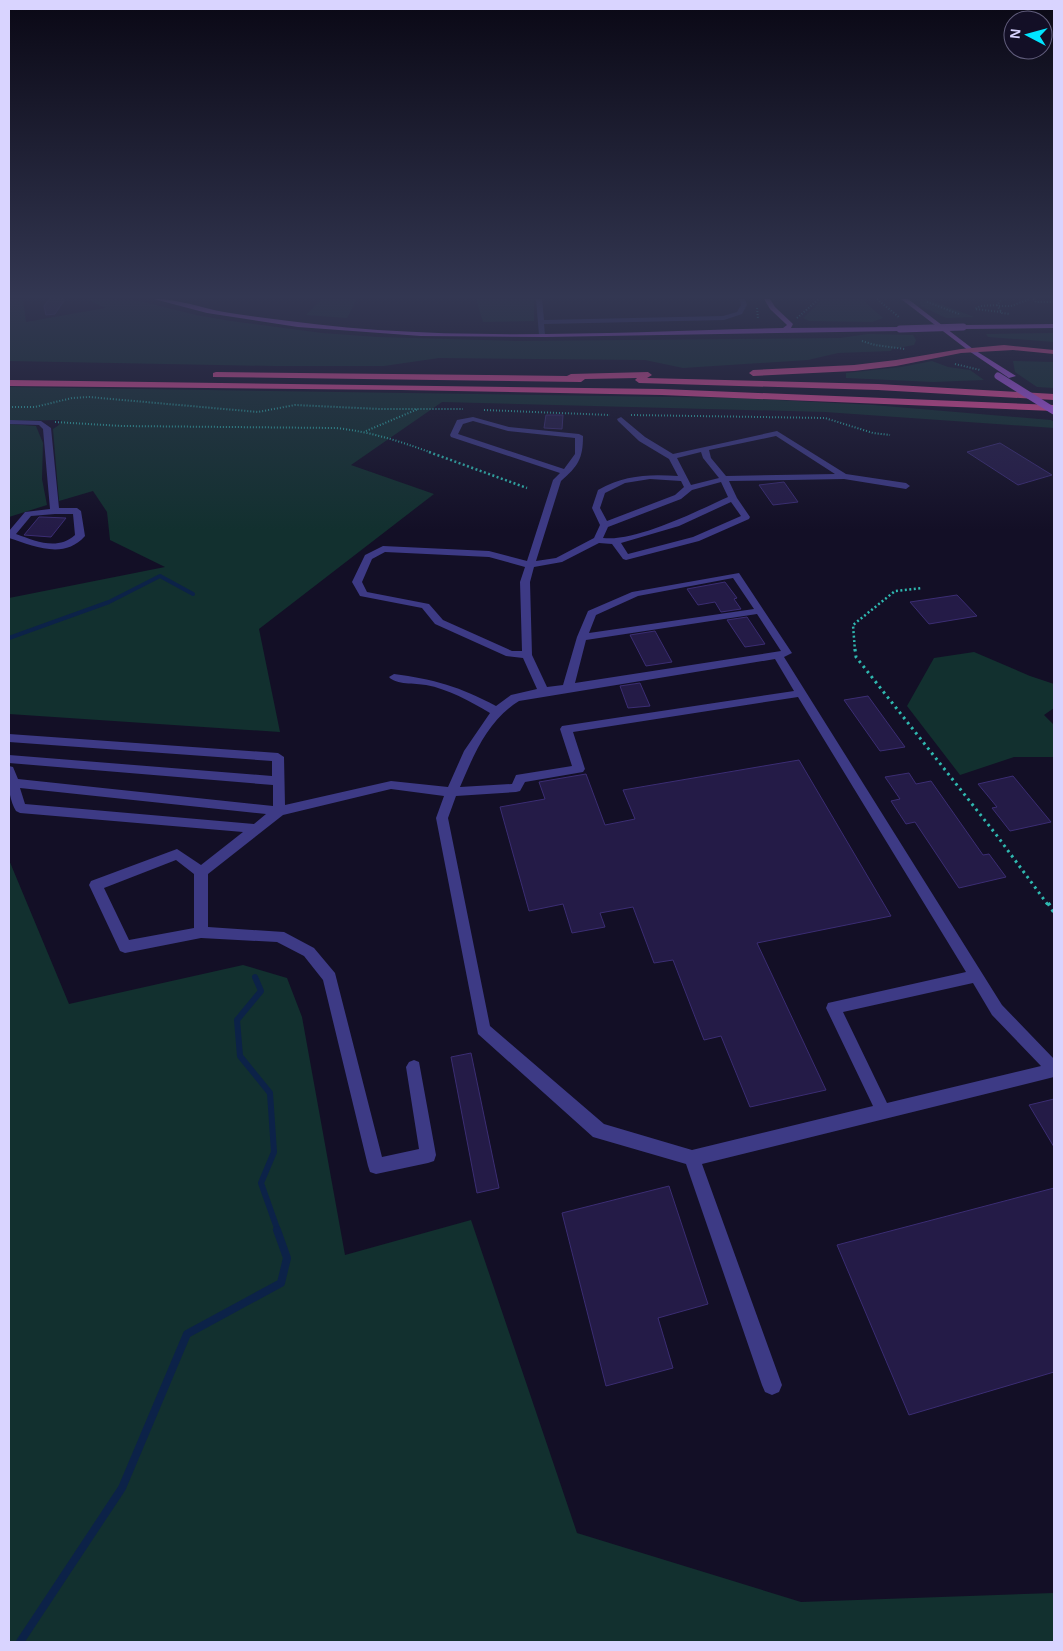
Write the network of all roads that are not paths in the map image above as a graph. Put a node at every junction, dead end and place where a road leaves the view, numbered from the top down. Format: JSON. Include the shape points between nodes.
{"nodes":[{"id":1,"x":372,"y":376,"type":"edge"},
{"id":2,"x":607,"y":376,"type":"edge"},
{"id":3,"x":998,"y":376,"type":"edge"},
{"id":4,"x":1012,"y":376,"type":"edge"},
{"id":5,"x":532,"y":378,"type":"junction"},
{"id":6,"x":9,"y":383,"type":"edge"},
{"id":7,"x":753,"y":393,"type":"junction"},
{"id":8,"x":1054,"y":397,"type":"edge"},
{"id":9,"x":1054,"y":402,"type":"edge"},
{"id":10,"x":1054,"y":409,"type":"edge"},
{"id":11,"x":1054,"y":417,"type":"edge"},
{"id":12,"x":621,"y":419,"type":"dead end"},
{"id":13,"x":9,"y":422,"type":"edge"},
{"id":14,"x":704,"y":449,"type":"junction"},
{"id":15,"x":672,"y":457,"type":"junction"},
{"id":16,"x":566,"y":472,"type":"junction"},
{"id":17,"x":844,"y":476,"type":"junction"},
{"id":18,"x":684,"y":479,"type":"junction"},
{"id":19,"x":724,"y":479,"type":"junction"},
{"id":20,"x":906,"y":486,"type":"dead end"},
{"id":21,"x":689,"y":488,"type":"junction"},
{"id":22,"x":733,"y":498,"type":"junction"},
{"id":23,"x":55,"y":511,"type":"junction"},
{"id":24,"x":604,"y":524,"type":"junction"},
{"id":25,"x":598,"y":540,"type":"junction"},
{"id":26,"x":615,"y":542,"type":"junction"},
{"id":27,"x":530,"y":565,"type":"junction"},
{"id":28,"x":760,"y":611,"type":"junction"},
{"id":29,"x":582,"y":637,"type":"junction"},
{"id":30,"x":528,"y":655,"type":"junction"},
{"id":31,"x":778,"y":655,"type":"junction"},
{"id":32,"x":394,"y":677,"type":"dead end"},
{"id":33,"x":568,"y":688,"type":"junction"},
{"id":34,"x":544,"y":692,"type":"junction"},
{"id":35,"x":802,"y":693,"type":"junction"},
{"id":36,"x":497,"y":712,"type":"junction"},
{"id":37,"x":9,"y":738,"type":"edge"},
{"id":38,"x":9,"y":759,"type":"edge"},
{"id":39,"x":9,"y":770,"type":"edge"},
{"id":40,"x":279,"y":781,"type":"junction"},
{"id":41,"x":14,"y":783,"type":"junction"},
{"id":42,"x":451,"y":792,"type":"junction"},
{"id":43,"x":279,"y":811,"type":"junction"},
{"id":44,"x":256,"y":829,"type":"junction"},
{"id":45,"x":201,"y":872,"type":"junction"},
{"id":46,"x":201,"y":932,"type":"junction"},
{"id":47,"x":976,"y":976,"type":"junction"},
{"id":48,"x":414,"y":1067,"type":"dead end"},
{"id":49,"x":1054,"y":1069,"type":"edge"},
{"id":50,"x":883,"y":1111,"type":"junction"},
{"id":51,"x":692,"y":1158,"type":"junction"},
{"id":52,"x":772,"y":1385,"type":"dead end"}],
"edges":[{"from":1,"to":5,"type":"highway"},
{"from":2,"to":5,"type":"highway"},
{"from":3,"to":10,"type":"main road","bridge":true},
{"from":4,"to":9,"type":"main road"},
{"from":5,"to":8,"type":"highway","via":[[762,383]]},
{"from":6,"to":7,"type":"highway"},
{"from":7,"to":10,"type":"highway"},
{"from":7,"to":11,"type":"highway"},
{"from":12,"to":15,"type":"street","via":[[642,439]]},
{"from":13,"to":23,"type":"street","via":[[41,423],[47,428]]},
{"from":14,"to":15,"type":"street"},
{"from":14,"to":17,"type":"street","via":[[778,433]]},
{"from":14,"to":19,"type":"street"},
{"from":15,"to":18,"type":"street"},
{"from":16,"to":16,"type":"street","via":[[579,454],[579,436],[508,429],[473,419],[460,422],[454,435]]},
{"from":16,"to":27,"type":"street","via":[[557,480]]},
{"from":17,"to":19,"type":"street"},
{"from":17,"to":20,"type":"street"},
{"from":18,"to":21,"type":"street"},
{"from":18,"to":24,"type":"street","via":[[634,476],[617,482],[601,492],[596,508]]},
{"from":19,"to":21,"type":"street"},
{"from":19,"to":22,"type":"street"},
{"from":21,"to":24,"type":"street","via":[[678,497]]},
{"from":22,"to":26,"type":"street","via":[[676,524]]},
{"from":22,"to":26,"type":"street","via":[[746,517],[696,540],[626,557]]},
{"from":23,"to":23,"type":"street","via":[[77,511],[80,536],[74,543],[53,549],[10,535],[28,514]]},
{"from":24,"to":25,"type":"street"},
{"from":25,"to":26,"type":"street"},
{"from":25,"to":27,"type":"street","via":[[559,560]]},
{"from":27,"to":30,"type":"street","via":[[525,582]]},
{"from":27,"to":30,"type":"street","via":[[489,554],[383,549],[368,556],[357,582],[363,594],[425,606],[439,622],[510,654]]},
{"from":28,"to":29,"type":"street"},
{"from":28,"to":29,"type":"street","via":[[736,575],[635,594],[592,613]]},
{"from":28,"to":31,"type":"street","via":[[787,653]]},
{"from":29,"to":33,"type":"street"},
{"from":30,"to":34,"type":"street"},
{"from":31,"to":33,"type":"street"},
{"from":31,"to":35,"type":"street"},
{"from":32,"to":36,"type":"street","via":[[430,682],[470,697]]},
{"from":33,"to":34,"type":"street"},
{"from":34,"to":36,"type":"street","via":[[514,698]]},
{"from":35,"to":42,"type":"street","via":[[566,729],[579,769],[520,778],[516,788]]},
{"from":35,"to":47,"type":"street"},
{"from":36,"to":42,"type":"street","via":[[482,728]]},
{"from":37,"to":40,"type":"street","via":[[278,757]]},
{"from":38,"to":40,"type":"street"},
{"from":39,"to":41,"type":"street"},
{"from":40,"to":43,"type":"street"},
{"from":41,"to":43,"type":"street"},
{"from":41,"to":44,"type":"street","via":[[20,808]]},
{"from":42,"to":43,"type":"street","via":[[391,785]]},
{"from":42,"to":51,"type":"street","via":[[442,818],[483,1029],[599,1130]]},
{"from":43,"to":44,"type":"street"},
{"from":44,"to":45,"type":"street"},
{"from":45,"to":46,"type":"street"},
{"from":45,"to":46,"type":"street","via":[[177,854],[96,885],[125,948]]},
{"from":46,"to":48,"type":"street","via":[[279,936],[309,952],[330,977],[376,1166],[428,1156]]},
{"from":47,"to":49,"type":"street","via":[[997,1010]]},
{"from":47,"to":50,"type":"street","via":[[833,1008]]},
{"from":49,"to":50,"type":"street"},
{"from":50,"to":51,"type":"street"},
{"from":51,"to":52,"type":"street"}]}
